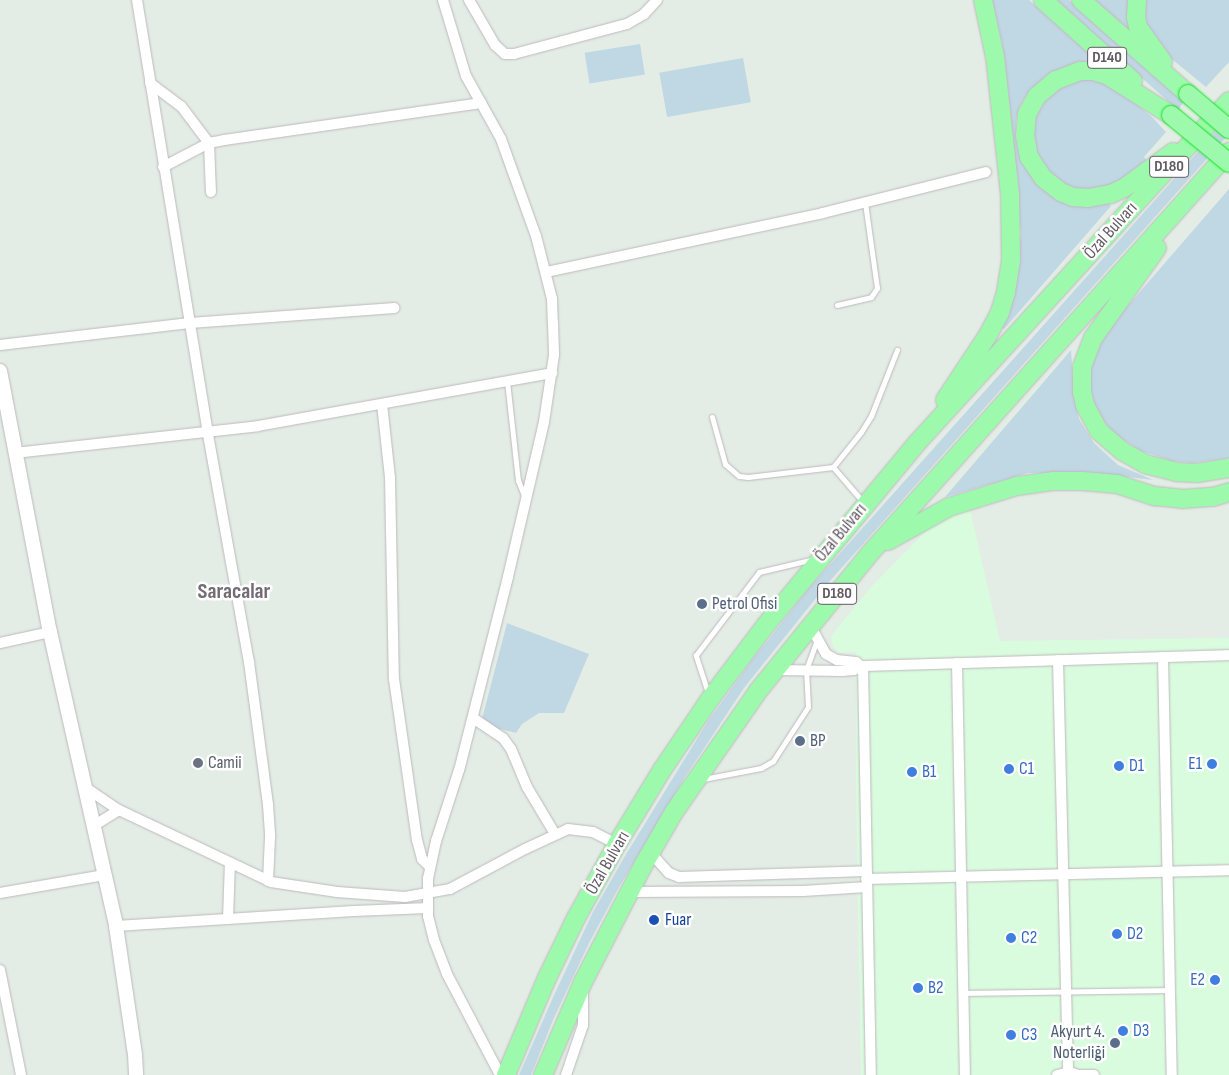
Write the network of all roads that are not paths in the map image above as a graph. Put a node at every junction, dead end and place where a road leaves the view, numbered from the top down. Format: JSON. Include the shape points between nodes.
{"nodes":[{"id":1,"x":137,"y":0,"type":"edge"},
{"id":2,"x":443,"y":0,"type":"edge"},
{"id":3,"x":469,"y":0,"type":"edge"},
{"id":4,"x":657,"y":0,"type":"edge"},
{"id":5,"x":983,"y":0,"type":"edge"},
{"id":6,"x":1043,"y":0,"type":"edge"},
{"id":7,"x":1081,"y":0,"type":"edge"},
{"id":8,"x":1137,"y":0,"type":"edge"},
{"id":9,"x":150,"y":82,"type":"junction"},
{"id":10,"x":1229,"y":89,"type":"edge"},
{"id":11,"x":1188,"y":94,"type":"junction"},
{"id":12,"x":1229,"y":101,"type":"edge"},
{"id":13,"x":481,"y":103,"type":"junction"},
{"id":14,"x":1171,"y":116,"type":"junction"},
{"id":15,"x":1229,"y":129,"type":"edge"},
{"id":16,"x":1203,"y":130,"type":"junction"},
{"id":17,"x":209,"y":143,"type":"junction"},
{"id":18,"x":1229,"y":152,"type":"edge"},
{"id":19,"x":1229,"y":157,"type":"edge"},
{"id":20,"x":164,"y":167,"type":"junction"},
{"id":21,"x":1221,"y":167,"type":"edge"},
{"id":22,"x":986,"y":172,"type":"dead end"},
{"id":23,"x":211,"y":192,"type":"dead end"},
{"id":24,"x":865,"y":202,"type":"junction"},
{"id":25,"x":546,"y":272,"type":"junction"},
{"id":26,"x":838,"y":305,"type":"dead end"},
{"id":27,"x":394,"y":308,"type":"dead end"},
{"id":28,"x":190,"y":323,"type":"junction"},
{"id":29,"x":0,"y":345,"type":"edge"},
{"id":30,"x":897,"y":350,"type":"dead end"},
{"id":31,"x":0,"y":371,"type":"edge"},
{"id":32,"x":552,"y":373,"type":"junction"},
{"id":33,"x":507,"y":381,"type":"junction"},
{"id":34,"x":382,"y":404,"type":"junction"},
{"id":35,"x":712,"y":417,"type":"dead end"},
{"id":36,"x":208,"y":433,"type":"junction"},
{"id":37,"x":916,"y":444,"type":"junction"},
{"id":38,"x":15,"y":453,"type":"junction"},
{"id":39,"x":833,"y":466,"type":"junction"},
{"id":40,"x":1229,"y":468,"type":"edge"},
{"id":41,"x":1229,"y":492,"type":"edge"},
{"id":42,"x":526,"y":501,"type":"junction"},
{"id":43,"x":865,"y":504,"type":"junction"},
{"id":44,"x":871,"y":552,"type":"junction"},
{"id":45,"x":820,"y":558,"type":"junction"},
{"id":46,"x":50,"y":632,"type":"junction"},
{"id":47,"x":814,"y":634,"type":"junction"},
{"id":48,"x":0,"y":643,"type":"edge"},
{"id":49,"x":1229,"y":655,"type":"edge"},
{"id":50,"x":1163,"y":657,"type":"junction"},
{"id":51,"x":1058,"y":660,"type":"junction"},
{"id":52,"x":957,"y":663,"type":"junction"},
{"id":53,"x":862,"y":666,"type":"junction"},
{"id":54,"x":776,"y":670,"type":"junction"},
{"id":55,"x":806,"y":670,"type":"junction"},
{"id":56,"x":710,"y":699,"type":"junction"},
{"id":57,"x":473,"y":718,"type":"junction"},
{"id":58,"x":695,"y":780,"type":"junction"},
{"id":59,"x":86,"y":788,"type":"junction"},
{"id":60,"x":119,"y":810,"type":"junction"},
{"id":61,"x":95,"y":825,"type":"junction"},
{"id":62,"x":555,"y":834,"type":"junction"},
{"id":63,"x":617,"y":844,"type":"junction"},
{"id":64,"x":650,"y":852,"type":"junction"},
{"id":65,"x":230,"y":863,"type":"junction"},
{"id":66,"x":430,"y":867,"type":"junction"},
{"id":67,"x":1229,"y":870,"type":"edge"},
{"id":68,"x":1167,"y":871,"type":"junction"},
{"id":69,"x":1064,"y":873,"type":"junction"},
{"id":70,"x":104,"y":875,"type":"junction"},
{"id":71,"x":961,"y":875,"type":"junction"},
{"id":72,"x":866,"y":879,"type":"junction"},
{"id":73,"x":268,"y":881,"type":"junction"},
{"id":74,"x":629,"y":892,"type":"junction"},
{"id":75,"x":0,"y":893,"type":"edge"},
{"id":76,"x":428,"y":894,"type":"junction"},
{"id":77,"x":428,"y":908,"type":"junction"},
{"id":78,"x":228,"y":920,"type":"junction"},
{"id":79,"x":116,"y":926,"type":"junction"},
{"id":80,"x":0,"y":970,"type":"edge"},
{"id":81,"x":583,"y":982,"type":"junction"},
{"id":82,"x":1067,"y":990,"type":"junction"},
{"id":83,"x":1170,"y":990,"type":"junction"},
{"id":84,"x":963,"y":993,"type":"junction"},
{"id":85,"x":1075,"y":1074,"type":"edge"},
{"id":86,"x":20,"y":1075,"type":"edge"},
{"id":87,"x":136,"y":1075,"type":"edge"},
{"id":88,"x":500,"y":1075,"type":"edge"},
{"id":89,"x":506,"y":1075,"type":"edge"},
{"id":90,"x":543,"y":1075,"type":"edge"},
{"id":91,"x":566,"y":1075,"type":"edge"},
{"id":92,"x":871,"y":1075,"type":"edge"},
{"id":93,"x":965,"y":1075,"type":"edge"},
{"id":94,"x":1057,"y":1075,"type":"edge"},
{"id":95,"x":1094,"y":1075,"type":"edge"},
{"id":96,"x":1172,"y":1075,"type":"edge"}],
"edges":[{"from":1,"to":9,"type":"street"},
{"from":2,"to":13,"type":"street","via":[[466,76]]},
{"from":3,"to":4,"type":"street","via":[[495,45],[505,54],[627,24],[644,14]]},
{"from":5,"to":37,"type":"highway","via":[[995,57],[1010,194],[1011,262],[1004,298],[988,335]]},
{"from":6,"to":14,"type":"highway","number":"D140"},
{"from":7,"to":11,"type":"highway"},
{"from":8,"to":11,"type":"highway","via":[[1136,17],[1143,36]]},
{"from":9,"to":17,"type":"street","via":[[181,106]]},
{"from":9,"to":20,"type":"street"},
{"from":10,"to":16,"type":"highway"},
{"from":11,"to":15,"type":"highway","bridge":true},
{"from":12,"to":16,"type":"highway","name":"Özal Bulvarı","number":"D180"},
{"from":13,"to":17,"type":"street"},
{"from":13,"to":25,"type":"street","via":[[500,139]]},
{"from":14,"to":16,"type":"highway","via":[[1107,75],[1080,71],[1056,80],[1037,96],[1027,114],[1025,146],[1034,168],[1051,186],[1073,197],[1099,198],[1124,188]]},
{"from":14,"to":21,"type":"highway","number":"D140","bridge":true},
{"from":16,"to":37,"type":"highway","name":"Özal Bulvarı","number":"D180"},
{"from":17,"to":20,"type":"street"},
{"from":17,"to":23,"type":"street"},
{"from":18,"to":21,"type":"highway","name":"Özal Bulvarı"},
{"from":19,"to":21,"type":"highway"},
{"from":20,"to":28,"type":"street"},
{"from":21,"to":40,"type":"highway","via":[[1097,330],[1085,356],[1080,379],[1091,419],[1110,441],[1131,457],[1176,472],[1197,473]]},
{"from":21,"to":44,"type":"highway","name":"Özal Bulvarı","number":"D180"},
{"from":22,"to":24,"type":"street"},
{"from":24,"to":25,"type":"street"},
{"from":24,"to":26,"type":"lane","via":[[877,288],[871,297]]},
{"from":25,"to":32,"type":"street","via":[[553,324]]},
{"from":27,"to":28,"type":"street"},
{"from":28,"to":29,"type":"street"},
{"from":28,"to":36,"type":"street"},
{"from":30,"to":39,"type":"lane","via":[[871,416]]},
{"from":31,"to":38,"type":"street"},
{"from":32,"to":33,"type":"street"},
{"from":32,"to":42,"type":"street"},
{"from":33,"to":34,"type":"street"},
{"from":33,"to":42,"type":"lane","via":[[518,480]]},
{"from":34,"to":36,"type":"street"},
{"from":34,"to":66,"type":"street","via":[[390,494],[394,679],[417,840],[422,859]]},
{"from":35,"to":39,"type":"lane","via":[[725,464],[739,476],[748,478]]},
{"from":36,"to":38,"type":"street"},
{"from":36,"to":73,"type":"street","via":[[248,662],[268,805]]},
{"from":37,"to":43,"type":"highway","name":"Özal Bulvarı","number":"D180"},
{"from":38,"to":46,"type":"street"},
{"from":39,"to":43,"type":"lane"},
{"from":41,"to":44,"type":"highway","via":[[1213,497],[1182,499],[1155,496],[1117,484],[1082,481],[1017,486],[949,507]]},
{"from":42,"to":57,"type":"street"},
{"from":43,"to":45,"type":"highway","name":"Özal Bulvarı","number":"D180"},
{"from":44,"to":47,"type":"highway","name":"Özal Bulvarı","number":"D180"},
{"from":45,"to":56,"type":"highway","name":"Özal Bulvarı","number":"D180"},
{"from":45,"to":56,"type":"lane","via":[[759,572],[696,656]]},
{"from":46,"to":48,"type":"street"},
{"from":46,"to":59,"type":"street"},
{"from":47,"to":53,"type":"street","via":[[826,654]]},
{"from":47,"to":54,"type":"highway","name":"Özal Bulvarı","number":"D180"},
{"from":47,"to":55,"type":"lane"},
{"from":49,"to":50,"type":"street"},
{"from":50,"to":51,"type":"street"},
{"from":50,"to":68,"type":"street"},
{"from":51,"to":52,"type":"street"},
{"from":51,"to":69,"type":"street"},
{"from":52,"to":53,"type":"street"},
{"from":52,"to":71,"type":"street"},
{"from":53,"to":55,"type":"street","via":[[854,670]]},
{"from":53,"to":72,"type":"street"},
{"from":54,"to":55,"type":"street"},
{"from":54,"to":58,"type":"highway","name":"Özal Bulvarı","number":"D180"},
{"from":55,"to":58,"type":"lane","via":[[808,708],[773,761],[761,768]]},
{"from":56,"to":63,"type":"highway","name":"Özal Bulvarı","number":"D180"},
{"from":57,"to":62,"type":"street","via":[[503,738],[511,748],[527,787]]},
{"from":57,"to":66,"type":"street"},
{"from":58,"to":64,"type":"highway","name":"Özal Bulvarı","number":"D180"},
{"from":59,"to":60,"type":"street"},
{"from":59,"to":61,"type":"street"},
{"from":60,"to":61,"type":"street"},
{"from":60,"to":65,"type":"street"},
{"from":61,"to":70,"type":"street"},
{"from":62,"to":63,"type":"street","via":[[582,830]]},
{"from":62,"to":76,"type":"street","via":[[458,886]]},
{"from":63,"to":89,"type":"highway","name":"Özal Bulvarı","number":"D180","via":[[551,970]]},
{"from":64,"to":72,"type":"street","via":[[669,874],[679,877]]},
{"from":64,"to":74,"type":"highway","name":"Özal Bulvarı","number":"D180"},
{"from":65,"to":73,"type":"street"},
{"from":65,"to":78,"type":"street"},
{"from":66,"to":76,"type":"street"},
{"from":67,"to":68,"type":"street"},
{"from":68,"to":69,"type":"street"},
{"from":68,"to":83,"type":"street"},
{"from":69,"to":71,"type":"street"},
{"from":69,"to":82,"type":"street"},
{"from":70,"to":75,"type":"street"},
{"from":70,"to":79,"type":"street"},
{"from":71,"to":72,"type":"street"},
{"from":71,"to":84,"type":"street"},
{"from":72,"to":74,"type":"street","via":[[803,891]]},
{"from":72,"to":92,"type":"street"},
{"from":73,"to":76,"type":"street","via":[[338,892],[405,897]]},
{"from":74,"to":81,"type":"highway","name":"Özal Bulvarı","number":"D180"},
{"from":76,"to":77,"type":"street"},
{"from":77,"to":78,"type":"street"},
{"from":77,"to":88,"type":"street","via":[[434,940],[447,974]]},
{"from":78,"to":79,"type":"street"},
{"from":79,"to":87,"type":"street"},
{"from":80,"to":86,"type":"street"},
{"from":81,"to":90,"type":"highway","name":"Özal Bulvarı","number":"D180"},
{"from":81,"to":91,"type":"street","via":[[583,1026]]},
{"from":82,"to":83,"type":"lane"},
{"from":82,"to":84,"type":"lane"},
{"from":82,"to":85,"type":"street"},
{"from":83,"to":96,"type":"street"},
{"from":84,"to":93,"type":"street"},
{"from":85,"to":94,"type":"street"},
{"from":85,"to":95,"type":"street"}]}
